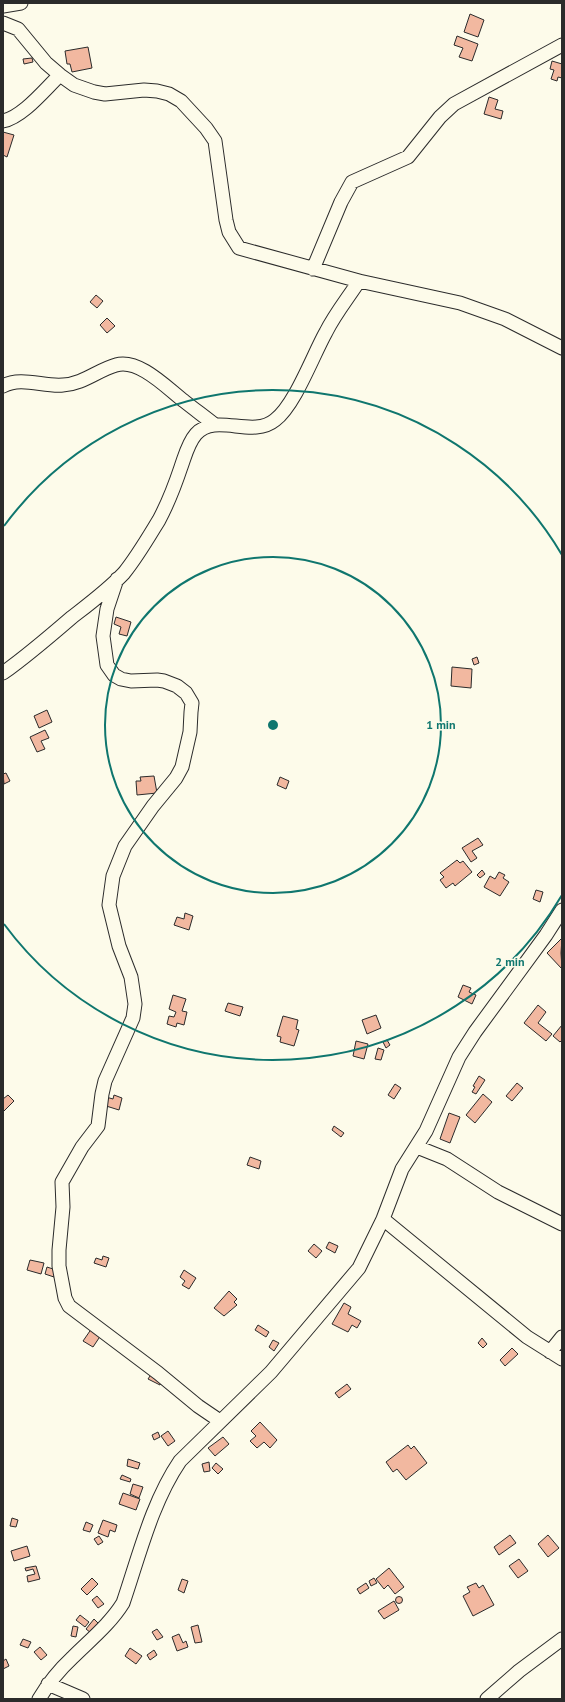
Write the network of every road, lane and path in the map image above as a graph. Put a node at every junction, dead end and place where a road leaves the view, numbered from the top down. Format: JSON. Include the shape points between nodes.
{"nodes":[{"id":1,"x":22,"y":3,"type":"edge"},
{"id":2,"x":3,"y":6,"type":"edge"},
{"id":3,"x":3,"y":23,"type":"edge"},
{"id":4,"x":562,"y":45,"type":"edge"},
{"id":5,"x":60,"y":75,"type":"junction"},
{"id":6,"x":3,"y":121,"type":"edge"},
{"id":7,"x":313,"y":269,"type":"junction"},
{"id":8,"x":359,"y":281,"type":"junction"},
{"id":9,"x":562,"y":348,"type":"edge"},
{"id":10,"x":3,"y":386,"type":"edge"},
{"id":11,"x":216,"y":425,"type":"junction"},
{"id":12,"x":117,"y":579,"type":"junction"},
{"id":13,"x":3,"y":673,"type":"edge"},
{"id":14,"x":562,"y":910,"type":"edge"},
{"id":15,"x":417,"y":1147,"type":"junction"},
{"id":16,"x":383,"y":1219,"type":"junction"},
{"id":17,"x":562,"y":1224,"type":"edge"},
{"id":18,"x":562,"y":1337,"type":"edge"},
{"id":19,"x":550,"y":1352,"type":"junction"},
{"id":20,"x":562,"y":1359,"type":"edge"},
{"id":21,"x":220,"y":1421,"type":"junction"},
{"id":22,"x":562,"y":1639,"type":"edge"},
{"id":23,"x":48,"y":1684,"type":"junction"},
{"id":24,"x":39,"y":1699,"type":"edge"},
{"id":25,"x":83,"y":1699,"type":"edge"},
{"id":26,"x":487,"y":1699,"type":"edge"}],
"edges":[{"from":1,"to":2,"type":"street"},
{"from":3,"to":5,"type":"street","via":[[18,29],[46,63]]},
{"from":4,"to":7,"type":"street","via":[[454,104],[440,117],[408,157],[352,182],[340,202]]},
{"from":5,"to":6,"type":"street","via":[[23,110]]},
{"from":5,"to":7,"type":"street","via":[[74,85],[94,92],[105,94],[158,91],[169,94],[181,102],[206,128],[214,141],[226,220],[234,242],[246,251]]},
{"from":7,"to":8,"type":"street"},
{"from":8,"to":9,"type":"street","via":[[485,311]]},
{"from":8,"to":11,"type":"street","via":[[327,330],[298,389],[275,421],[265,426],[246,428]]},
{"from":10,"to":11,"type":"street","via":[[16,382],[69,385],[117,364],[125,364],[149,373]]},
{"from":11,"to":12,"type":"street","via":[[205,427],[196,434],[159,519]]},
{"from":12,"to":13,"type":"street","via":[[33,651]]},
{"from":12,"to":21,"type":"street","via":[[107,609],[103,636],[107,664],[114,675],[121,679],[164,681],[186,693],[192,703],[190,732],[182,767],[128,840],[113,876],[109,905],[119,946],[131,976],[135,1004],[133,1018],[105,1082],[98,1126],[82,1147],[62,1182],[59,1266],[69,1306]]},
{"from":14,"to":15,"type":"street","via":[[459,1057]]},
{"from":15,"to":16,"type":"street","via":[[402,1169]]},
{"from":15,"to":17,"type":"street","via":[[447,1159],[498,1192]]},
{"from":16,"to":19,"type":"street"},
{"from":16,"to":21,"type":"street","via":[[359,1268],[271,1372]]},
{"from":18,"to":19,"type":"street"},
{"from":19,"to":20,"type":"street"},
{"from":21,"to":23,"type":"street","via":[[180,1461],[169,1478],[158,1501],[118,1612]]},
{"from":22,"to":26,"type":"street"},
{"from":23,"to":24,"type":"street"},
{"from":23,"to":25,"type":"street"}]}
